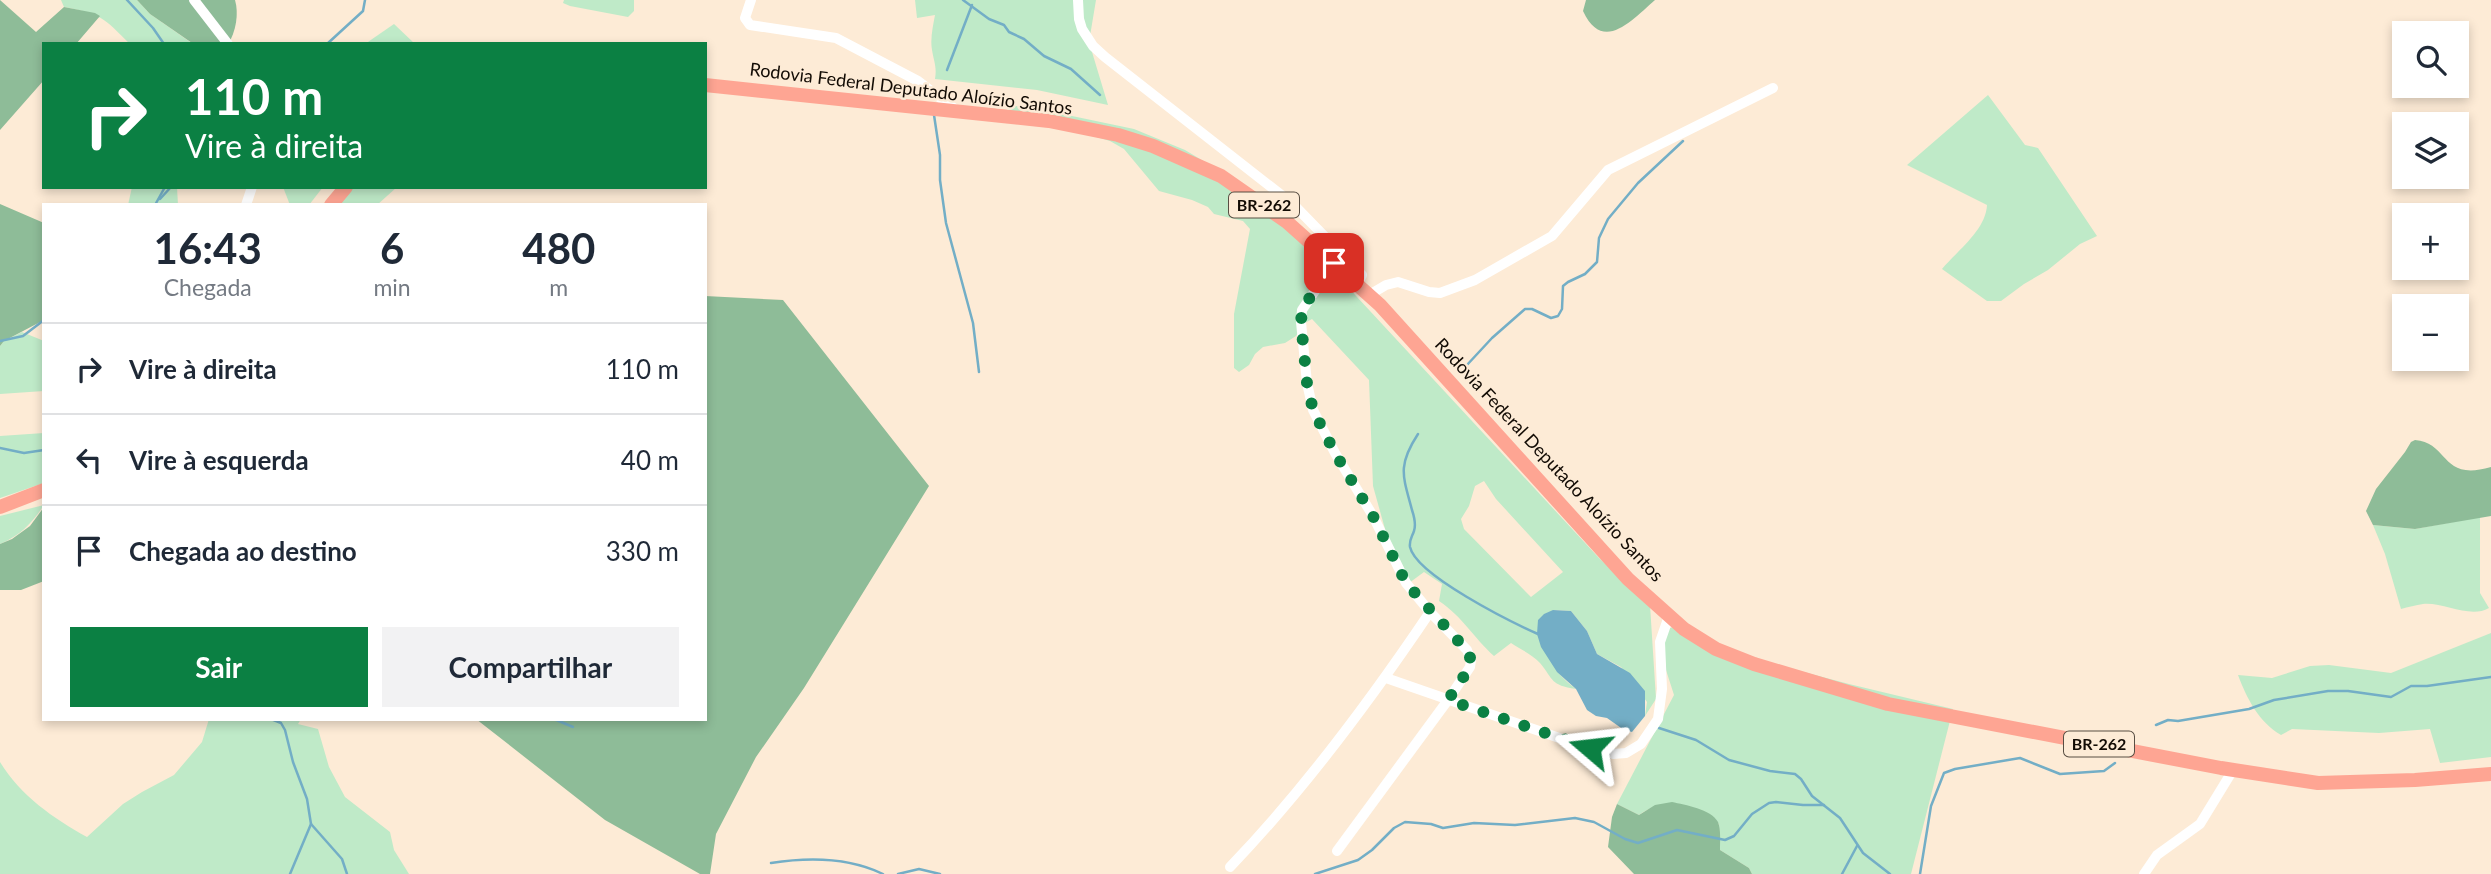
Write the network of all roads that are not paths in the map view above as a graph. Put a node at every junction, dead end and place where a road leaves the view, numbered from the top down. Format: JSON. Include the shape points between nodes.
{"nodes":[{"id":1,"x":194,"y":0,"type":"edge"},
{"id":2,"x":751,"y":0,"type":"edge"},
{"id":3,"x":1078,"y":0,"type":"edge"},
{"id":4,"x":226,"y":42,"type":"edge"},
{"id":5,"x":707,"y":85,"type":"edge"},
{"id":6,"x":1773,"y":88,"type":"dead end"},
{"id":7,"x":956,"y":110,"type":"junction"},
{"id":8,"x":344,"y":189,"type":"edge"},
{"id":9,"x":333,"y":203,"type":"edge"},
{"id":10,"x":1342,"y":266,"type":"junction"},
{"id":11,"x":1369,"y":295,"type":"junction"},
{"id":12,"x":42,"y":491,"type":"edge"},
{"id":13,"x":0,"y":507,"type":"edge"},
{"id":14,"x":1430,"y":612,"type":"junction"},
{"id":15,"x":1669,"y":616,"type":"junction"},
{"id":16,"x":1386,"y":678,"type":"junction"},
{"id":17,"x":1448,"y":700,"type":"junction"},
{"id":18,"x":2233,"y":770,"type":"junction"},
{"id":19,"x":2491,"y":774,"type":"edge"},
{"id":20,"x":1336,"y":851,"type":"dead end"},
{"id":21,"x":1230,"y":867,"type":"dead end"},
{"id":22,"x":2144,"y":874,"type":"edge"}],
"edges":[{"from":1,"to":4,"type":"street"},
{"from":2,"to":7,"type":"street","via":[[745,18],[750,24],[836,38],[918,81]]},
{"from":3,"to":10,"type":"street","via":[[1082,29],[1093,46],[1294,205]]},
{"from":5,"to":7,"type":"highway","name":"Rodovia Federal Deputado Aloízio Santos","number":"BR-262"},
{"from":6,"to":11,"type":"street","via":[[1608,170],[1552,236],[1475,280],[1440,293],[1398,282]]},
{"from":7,"to":10,"type":"highway","name":"Rodovia Federal Deputado Aloízio Santos","number":"BR-262","via":[[1049,121],[1163,150],[1221,176],[1254,197]]},
{"from":8,"to":9,"type":"highway"},
{"from":10,"to":11,"type":"highway","name":"Rodovia Federal Deputado Aloízio Santos","number":"BR-262"},
{"from":10,"to":14,"type":"street","via":[[1302,310],[1309,397],[1406,583]]},
{"from":11,"to":15,"type":"highway","name":"Rodovia Federal Deputado Aloízio Santos","number":"BR-262","via":[[1628,579]]},
{"from":12,"to":13,"type":"highway"},
{"from":14,"to":16,"type":"street"},
{"from":14,"to":17,"type":"street","via":[[1471,660]]},
{"from":15,"to":17,"type":"street","via":[[1660,642],[1661,709],[1635,749],[1612,754]]},
{"from":15,"to":18,"type":"highway","name":"Rodovia Federal Deputado Aloízio Santos","number":"BR-262","via":[[1716,649],[1888,704]]},
{"from":16,"to":17,"type":"street"},
{"from":16,"to":21,"type":"street","via":[[1264,832]]},
{"from":17,"to":20,"type":"street"},
{"from":18,"to":19,"type":"highway","name":"Rodovia Federal Deputado Aloízio Santos","number":"BR-262","via":[[2318,783]]},
{"from":18,"to":22,"type":"street","via":[[2200,824],[2157,855]]}]}
